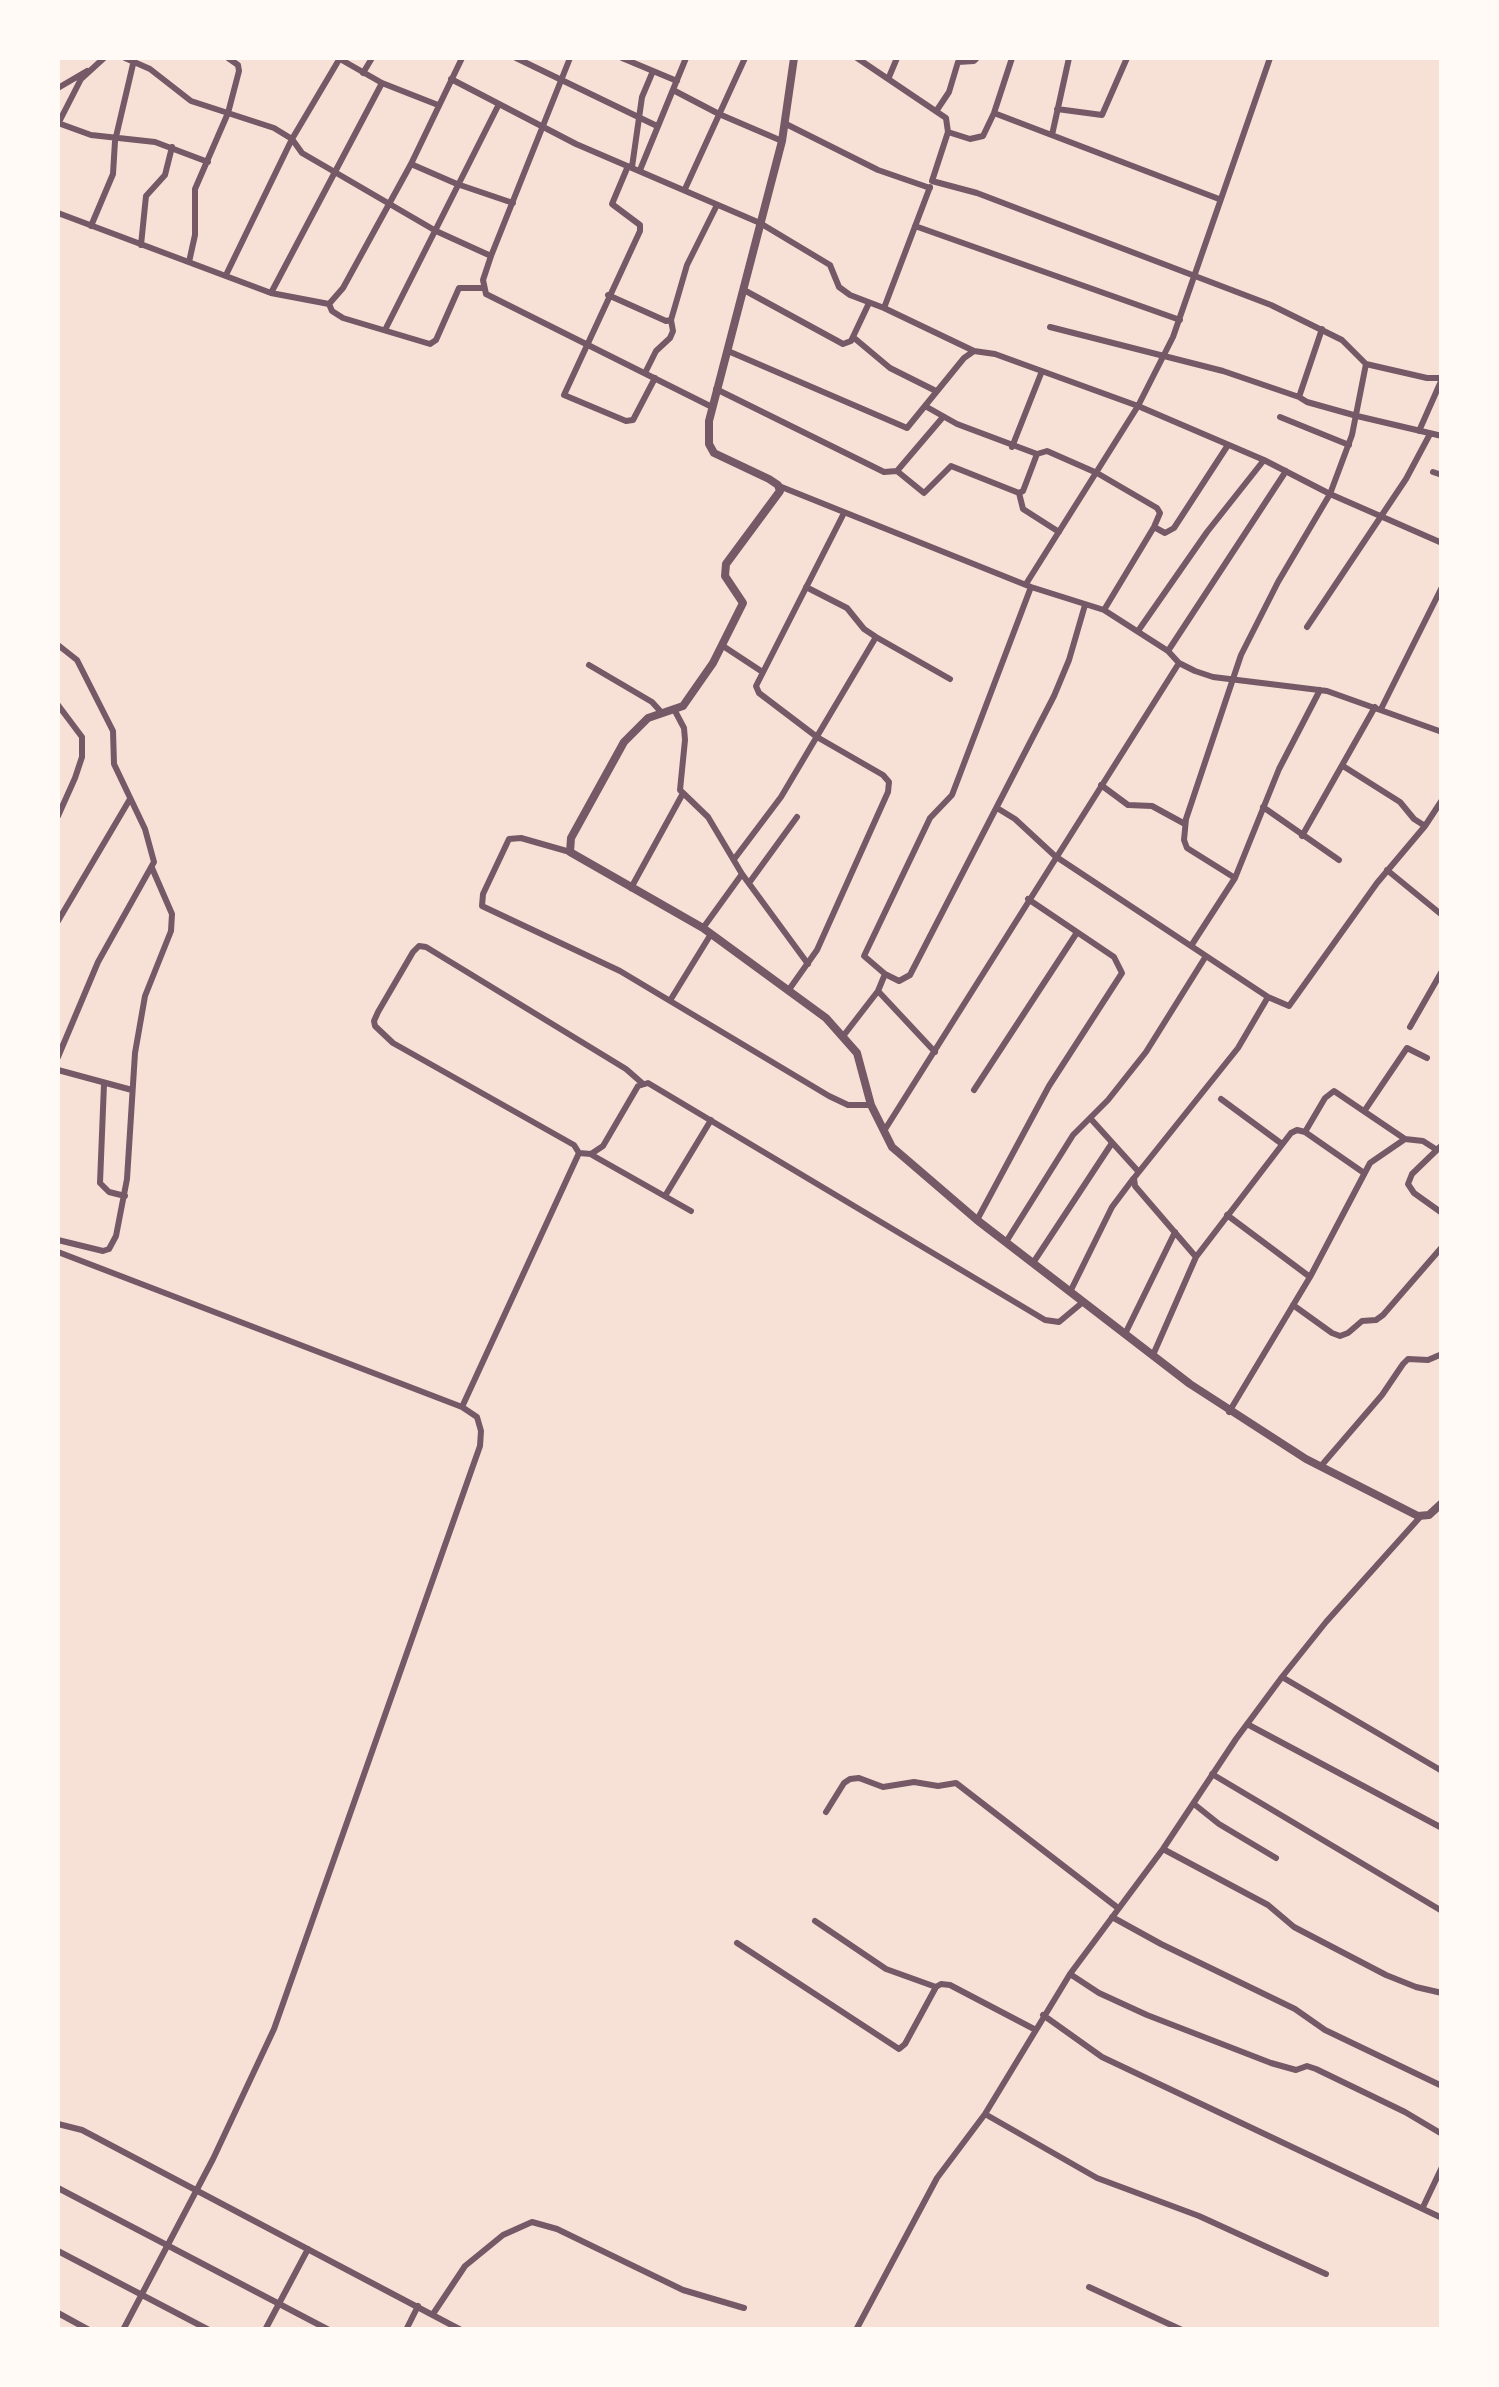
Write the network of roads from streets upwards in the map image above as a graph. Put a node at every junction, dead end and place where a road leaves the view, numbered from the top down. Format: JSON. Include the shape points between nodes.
{"nodes":[{"id":1,"x":104,"y":58,"type":"edge"},
{"id":2,"x":125,"y":58,"type":"edge"},
{"id":3,"x":231,"y":58,"type":"edge"},
{"id":4,"x":339,"y":58,"type":"edge"},
{"id":5,"x":372,"y":58,"type":"edge"},
{"id":6,"x":462,"y":58,"type":"edge"},
{"id":7,"x":516,"y":58,"type":"edge"},
{"id":8,"x":570,"y":58,"type":"edge"},
{"id":9,"x":622,"y":58,"type":"edge"},
{"id":10,"x":686,"y":58,"type":"edge"},
{"id":11,"x":746,"y":58,"type":"edge"},
{"id":12,"x":794,"y":58,"type":"edge"},
{"id":13,"x":857,"y":58,"type":"edge"},
{"id":14,"x":897,"y":58,"type":"edge"},
{"id":15,"x":977,"y":58,"type":"edge"},
{"id":16,"x":1012,"y":58,"type":"edge"},
{"id":17,"x":1068,"y":58,"type":"edge"},
{"id":18,"x":1127,"y":58,"type":"edge"},
{"id":19,"x":1270,"y":58,"type":"edge"},
{"id":20,"x":134,"y":60,"type":"junction"},
{"id":21,"x":90,"y":69,"type":"junction"},
{"id":22,"x":653,"y":71,"type":"junction"},
{"id":23,"x":363,"y":74,"type":"junction"},
{"id":24,"x":889,"y":77,"type":"junction"},
{"id":25,"x":451,"y":80,"type":"junction"},
{"id":26,"x":562,"y":80,"type":"junction"},
{"id":27,"x":676,"y":81,"type":"junction"},
{"id":28,"x":382,"y":83,"type":"junction"},
{"id":29,"x":58,"y":88,"type":"edge"},
{"id":30,"x":673,"y":90,"type":"junction"},
{"id":31,"x":499,"y":104,"type":"junction"},
{"id":32,"x":438,"y":105,"type":"junction"},
{"id":33,"x":1057,"y":109,"type":"junction"},
{"id":34,"x":938,"y":110,"type":"junction"},
{"id":35,"x":994,"y":113,"type":"junction"},
{"id":36,"x":228,"y":114,"type":"junction"},
{"id":37,"x":719,"y":114,"type":"junction"},
{"id":38,"x":638,"y":117,"type":"junction"},
{"id":39,"x":784,"y":123,"type":"junction"},
{"id":40,"x":58,"y":124,"type":"edge"},
{"id":41,"x":657,"y":126,"type":"junction"},
{"id":42,"x":544,"y":129,"type":"junction"},
{"id":43,"x":948,"y":132,"type":"junction"},
{"id":44,"x":1052,"y":135,"type":"junction"},
{"id":45,"x":116,"y":138,"type":"junction"},
{"id":46,"x":292,"y":139,"type":"junction"},
{"id":47,"x":782,"y":141,"type":"junction"},
{"id":48,"x":172,"y":147,"type":"junction"},
{"id":49,"x":208,"y":162,"type":"junction"},
{"id":50,"x":411,"y":164,"type":"junction"},
{"id":51,"x":634,"y":168,"type":"junction"},
{"id":52,"x":333,"y":172,"type":"junction"},
{"id":53,"x":457,"y":184,"type":"junction"},
{"id":54,"x":931,"y":184,"type":"junction"},
{"id":55,"x":685,"y":189,"type":"junction"},
{"id":56,"x":1219,"y":199,"type":"junction"},
{"id":57,"x":388,"y":203,"type":"junction"},
{"id":58,"x":513,"y":203,"type":"junction"},
{"id":59,"x":717,"y":205,"type":"junction"},
{"id":60,"x":58,"y":213,"type":"edge"},
{"id":61,"x":760,"y":223,"type":"junction"},
{"id":62,"x":91,"y":226,"type":"junction"},
{"id":63,"x":915,"y":226,"type":"junction"},
{"id":64,"x":436,"y":231,"type":"junction"},
{"id":65,"x":142,"y":245,"type":"junction"},
{"id":66,"x":491,"y":256,"type":"junction"},
{"id":67,"x":189,"y":262,"type":"junction"},
{"id":68,"x":226,"y":275,"type":"junction"},
{"id":69,"x":1194,"y":278,"type":"junction"},
{"id":70,"x":482,"y":288,"type":"junction"},
{"id":71,"x":744,"y":290,"type":"junction"},
{"id":72,"x":271,"y":293,"type":"junction"},
{"id":73,"x":608,"y":295,"type":"junction"},
{"id":74,"x":869,"y":303,"type":"junction"},
{"id":75,"x":330,"y":304,"type":"junction"},
{"id":76,"x":884,"y":308,"type":"junction"},
{"id":77,"x":671,"y":320,"type":"junction"},
{"id":78,"x":1180,"y":320,"type":"junction"},
{"id":79,"x":1050,"y":327,"type":"dead end"},
{"id":80,"x":1322,"y":329,"type":"junction"},
{"id":81,"x":384,"y":330,"type":"junction"},
{"id":82,"x":853,"y":338,"type":"junction"},
{"id":83,"x":587,"y":343,"type":"junction"},
{"id":84,"x":728,"y":350,"type":"junction"},
{"id":85,"x":974,"y":351,"type":"junction"},
{"id":86,"x":1163,"y":356,"type":"junction"},
{"id":87,"x":1366,"y":364,"type":"junction"},
{"id":88,"x":1042,"y":371,"type":"junction"},
{"id":89,"x":646,"y":373,"type":"junction"},
{"id":90,"x":654,"y":378,"type":"junction"},
{"id":91,"x":1442,"y":379,"type":"edge"},
{"id":92,"x":716,"y":389,"type":"junction"},
{"id":93,"x":936,"y":390,"type":"junction"},
{"id":94,"x":1299,"y":397,"type":"junction"},
{"id":95,"x":925,"y":406,"type":"junction"},
{"id":96,"x":1138,"y":406,"type":"junction"},
{"id":97,"x":712,"y":408,"type":"junction"},
{"id":98,"x":1356,"y":416,"type":"junction"},
{"id":99,"x":943,"y":417,"type":"junction"},
{"id":100,"x":1280,"y":418,"type":"dead end"},
{"id":101,"x":1419,"y":432,"type":"junction"},
{"id":102,"x":1430,"y":434,"type":"junction"},
{"id":103,"x":1442,"y":436,"type":"edge"},
{"id":104,"x":1228,"y":445,"type":"junction"},
{"id":105,"x":1348,"y":445,"type":"junction"},
{"id":106,"x":1012,"y":447,"type":"junction"},
{"id":107,"x":1037,"y":454,"type":"junction"},
{"id":108,"x":1264,"y":460,"type":"junction"},
{"id":109,"x":897,"y":471,"type":"junction"},
{"id":110,"x":1286,"y":471,"type":"junction"},
{"id":111,"x":1097,"y":474,"type":"junction"},
{"id":112,"x":778,"y":485,"type":"junction"},
{"id":113,"x":1019,"y":493,"type":"junction"},
{"id":114,"x":1330,"y":494,"type":"junction"},
{"id":115,"x":844,"y":513,"type":"junction"},
{"id":116,"x":1380,"y":516,"type":"junction"},
{"id":117,"x":1154,"y":527,"type":"junction"},
{"id":118,"x":1059,"y":532,"type":"junction"},
{"id":119,"x":1442,"y":543,"type":"edge"},
{"id":120,"x":1028,"y":586,"type":"junction"},
{"id":121,"x":806,"y":587,"type":"junction"},
{"id":122,"x":1442,"y":588,"type":"edge"},
{"id":123,"x":1439,"y":598,"type":"edge"},
{"id":124,"x":1086,"y":605,"type":"junction"},
{"id":125,"x":1104,"y":610,"type":"junction"},
{"id":126,"x":1307,"y":627,"type":"dead end"},
{"id":127,"x":1138,"y":631,"type":"junction"},
{"id":128,"x":876,"y":637,"type":"junction"},
{"id":129,"x":58,"y":644,"type":"edge"},
{"id":130,"x":723,"y":646,"type":"junction"},
{"id":131,"x":1168,"y":651,"type":"junction"},
{"id":132,"x":1179,"y":663,"type":"junction"},
{"id":133,"x":589,"y":665,"type":"dead end"},
{"id":134,"x":761,"y":671,"type":"junction"},
{"id":135,"x":950,"y":678,"type":"dead end"},
{"id":136,"x":1233,"y":680,"type":"junction"},
{"id":137,"x":1320,"y":690,"type":"junction"},
{"id":138,"x":58,"y":705,"type":"edge"},
{"id":139,"x":1378,"y":708,"type":"junction"},
{"id":140,"x":675,"y":712,"type":"junction"},
{"id":141,"x":662,"y":713,"type":"junction"},
{"id":142,"x":1442,"y":732,"type":"edge"},
{"id":143,"x":816,"y":737,"type":"junction"},
{"id":144,"x":1344,"y":766,"type":"junction"},
{"id":145,"x":1100,"y":786,"type":"junction"},
{"id":146,"x":682,"y":794,"type":"junction"},
{"id":147,"x":130,"y":799,"type":"junction"},
{"id":148,"x":1442,"y":800,"type":"edge"},
{"id":149,"x":1263,"y":807,"type":"junction"},
{"id":150,"x":997,"y":808,"type":"junction"},
{"id":151,"x":58,"y":816,"type":"edge"},
{"id":152,"x":797,"y":817,"type":"dead end"},
{"id":153,"x":1186,"y":824,"type":"junction"},
{"id":154,"x":1425,"y":826,"type":"junction"},
{"id":155,"x":1302,"y":836,"type":"junction"},
{"id":156,"x":570,"y":852,"type":"junction"},
{"id":157,"x":1055,"y":856,"type":"junction"},
{"id":158,"x":735,"y":858,"type":"junction"},
{"id":159,"x":1340,"y":860,"type":"dead end"},
{"id":160,"x":152,"y":868,"type":"junction"},
{"id":161,"x":1387,"y":870,"type":"junction"},
{"id":162,"x":742,"y":874,"type":"junction"},
{"id":163,"x":1234,"y":878,"type":"junction"},
{"id":164,"x":749,"y":883,"type":"junction"},
{"id":165,"x":631,"y":888,"type":"junction"},
{"id":166,"x":1028,"y":899,"type":"junction"},
{"id":167,"x":1442,"y":915,"type":"edge"},
{"id":168,"x":58,"y":921,"type":"edge"},
{"id":169,"x":707,"y":931,"type":"junction"},
{"id":170,"x":1076,"y":934,"type":"junction"},
{"id":171,"x":1191,"y":946,"type":"junction"},
{"id":172,"x":1206,"y":956,"type":"junction"},
{"id":173,"x":808,"y":964,"type":"junction"},
{"id":174,"x":1442,"y":970,"type":"edge"},
{"id":175,"x":885,"y":974,"type":"junction"},
{"id":176,"x":878,"y":991,"type":"junction"},
{"id":177,"x":788,"y":992,"type":"junction"},
{"id":178,"x":1268,"y":996,"type":"junction"},
{"id":179,"x":671,"y":1000,"type":"junction"},
{"id":180,"x":1410,"y":1027,"type":"dead end"},
{"id":181,"x":844,"y":1035,"type":"junction"},
{"id":182,"x":935,"y":1052,"type":"junction"},
{"id":183,"x":58,"y":1057,"type":"edge"},
{"id":184,"x":1427,"y":1058,"type":"dead end"},
{"id":185,"x":58,"y":1070,"type":"edge"},
{"id":186,"x":642,"y":1082,"type":"junction"},
{"id":187,"x":104,"y":1084,"type":"junction"},
{"id":188,"x":132,"y":1090,"type":"junction"},
{"id":189,"x":974,"y":1090,"type":"dead end"},
{"id":190,"x":1221,"y":1099,"type":"dead end"},
{"id":191,"x":872,"y":1105,"type":"junction"},
{"id":192,"x":1365,"y":1110,"type":"junction"},
{"id":193,"x":1090,"y":1118,"type":"junction"},
{"id":194,"x":711,"y":1120,"type":"junction"},
{"id":195,"x":883,"y":1132,"type":"junction"},
{"id":196,"x":1305,"y":1132,"type":"junction"},
{"id":197,"x":1405,"y":1139,"type":"junction"},
{"id":198,"x":1112,"y":1143,"type":"junction"},
{"id":199,"x":1282,"y":1144,"type":"junction"},
{"id":200,"x":1439,"y":1148,"type":"edge"},
{"id":201,"x":580,"y":1153,"type":"junction"},
{"id":202,"x":591,"y":1154,"type":"junction"},
{"id":203,"x":1364,"y":1173,"type":"junction"},
{"id":204,"x":1135,"y":1174,"type":"junction"},
{"id":205,"x":125,"y":1196,"type":"junction"},
{"id":206,"x":664,"y":1196,"type":"junction"},
{"id":207,"x":690,"y":1211,"type":"dead end"},
{"id":208,"x":1442,"y":1213,"type":"edge"},
{"id":209,"x":1227,"y":1215,"type":"junction"},
{"id":210,"x":978,"y":1220,"type":"junction"},
{"id":211,"x":1175,"y":1232,"type":"junction"},
{"id":212,"x":58,"y":1240,"type":"edge"},
{"id":213,"x":1006,"y":1242,"type":"junction"},
{"id":214,"x":1442,"y":1248,"type":"edge"},
{"id":215,"x":58,"y":1252,"type":"edge"},
{"id":216,"x":1196,"y":1257,"type":"junction"},
{"id":217,"x":1033,"y":1264,"type":"junction"},
{"id":218,"x":1310,"y":1277,"type":"junction"},
{"id":219,"x":1070,"y":1292,"type":"junction"},
{"id":220,"x":1083,"y":1302,"type":"junction"},
{"id":221,"x":1293,"y":1306,"type":"junction"},
{"id":222,"x":1125,"y":1334,"type":"junction"},
{"id":223,"x":1442,"y":1354,"type":"edge"},
{"id":224,"x":1154,"y":1356,"type":"junction"},
{"id":225,"x":462,"y":1407,"type":"junction"},
{"id":226,"x":1229,"y":1412,"type":"junction"},
{"id":227,"x":1321,"y":1466,"type":"junction"},
{"id":228,"x":1442,"y":1504,"type":"edge"},
{"id":229,"x":1421,"y":1516,"type":"junction"},
{"id":230,"x":1282,"y":1676,"type":"junction"},
{"id":231,"x":1247,"y":1724,"type":"junction"},
{"id":232,"x":1442,"y":1770,"type":"edge"},
{"id":233,"x":1212,"y":1774,"type":"junction"},
{"id":234,"x":1194,"y":1804,"type":"junction"},
{"id":235,"x":826,"y":1812,"type":"dead end"},
{"id":236,"x":1442,"y":1828,"type":"edge"},
{"id":237,"x":1163,"y":1849,"type":"junction"},
{"id":238,"x":1276,"y":1858,"type":"dead end"},
{"id":239,"x":1118,"y":1908,"type":"junction"},
{"id":240,"x":1442,"y":1911,"type":"edge"},
{"id":241,"x":1112,"y":1917,"type":"junction"},
{"id":242,"x":815,"y":1921,"type":"dead end"},
{"id":243,"x":737,"y":1943,"type":"dead end"},
{"id":244,"x":1070,"y":1974,"type":"junction"},
{"id":245,"x":936,"y":1987,"type":"junction"},
{"id":246,"x":1442,"y":1993,"type":"edge"},
{"id":247,"x":1043,"y":2015,"type":"junction"},
{"id":248,"x":1034,"y":2029,"type":"junction"},
{"id":249,"x":1442,"y":2086,"type":"edge"},
{"id":250,"x":986,"y":2114,"type":"junction"},
{"id":251,"x":58,"y":2124,"type":"edge"},
{"id":252,"x":1442,"y":2134,"type":"edge"},
{"id":253,"x":1442,"y":2167,"type":"edge"},
{"id":254,"x":58,"y":2188,"type":"edge"},
{"id":255,"x":197,"y":2190,"type":"junction"},
{"id":256,"x":1424,"y":2207,"type":"junction"},
{"id":257,"x":1442,"y":2218,"type":"edge"},
{"id":258,"x":168,"y":2245,"type":"junction"},
{"id":259,"x":308,"y":2248,"type":"junction"},
{"id":260,"x":58,"y":2251,"type":"edge"},
{"id":261,"x":1326,"y":2274,"type":"dead end"},
{"id":262,"x":1090,"y":2287,"type":"dead end"},
{"id":263,"x":142,"y":2295,"type":"junction"},
{"id":264,"x":279,"y":2304,"type":"junction"},
{"id":265,"x":418,"y":2306,"type":"junction"},
{"id":266,"x":744,"y":2308,"type":"dead end"},
{"id":267,"x":58,"y":2314,"type":"edge"},
{"id":268,"x":434,"y":2314,"type":"junction"},
{"id":269,"x":89,"y":2330,"type":"edge"},
{"id":270,"x":124,"y":2330,"type":"edge"},
{"id":271,"x":209,"y":2330,"type":"edge"},
{"id":272,"x":265,"y":2330,"type":"edge"},
{"id":273,"x":329,"y":2330,"type":"edge"},
{"id":274,"x":406,"y":2330,"type":"edge"},
{"id":275,"x":461,"y":2330,"type":"edge"},
{"id":276,"x":856,"y":2330,"type":"edge"},
{"id":277,"x":1182,"y":2330,"type":"edge"}],
"edges":[{"from":1,"to":21,"type":"street"},
{"from":2,"to":20,"type":"street"},
{"from":3,"to":36,"type":"street","via":[[239,71]]},
{"from":4,"to":23,"type":"street"},
{"from":4,"to":46,"type":"street"},
{"from":5,"to":23,"type":"street"},
{"from":6,"to":25,"type":"street"},
{"from":7,"to":26,"type":"street"},
{"from":8,"to":26,"type":"street"},
{"from":9,"to":22,"type":"street"},
{"from":10,"to":27,"type":"street"},
{"from":11,"to":37,"type":"street"},
{"from":12,"to":39,"type":"street"},
{"from":13,"to":24,"type":"street"},
{"from":14,"to":24,"type":"street"},
{"from":15,"to":34,"type":"street","via":[[958,62]]},
{"from":16,"to":35,"type":"street"},
{"from":17,"to":33,"type":"street"},
{"from":18,"to":33,"type":"street","via":[[1102,116]]},
{"from":19,"to":56,"type":"street"},
{"from":20,"to":36,"type":"street","via":[[191,100]]},
{"from":20,"to":45,"type":"street"},
{"from":21,"to":29,"type":"street"},
{"from":21,"to":40,"type":"street"},
{"from":22,"to":27,"type":"street"},
{"from":22,"to":38,"type":"street"},
{"from":23,"to":28,"type":"street"},
{"from":24,"to":34,"type":"street"},
{"from":25,"to":31,"type":"street"},
{"from":25,"to":32,"type":"street"},
{"from":26,"to":38,"type":"street"},
{"from":26,"to":42,"type":"street"},
{"from":27,"to":30,"type":"street"},
{"from":28,"to":32,"type":"street"},
{"from":28,"to":52,"type":"street"},
{"from":30,"to":37,"type":"street"},
{"from":30,"to":41,"type":"street"},
{"from":31,"to":42,"type":"street"},
{"from":31,"to":53,"type":"street"},
{"from":32,"to":50,"type":"street"},
{"from":33,"to":44,"type":"street"},
{"from":34,"to":43,"type":"street"},
{"from":35,"to":43,"type":"street","via":[[978,139]]},
{"from":35,"to":44,"type":"street"},
{"from":36,"to":46,"type":"street"},
{"from":36,"to":49,"type":"street"},
{"from":37,"to":47,"type":"street"},
{"from":37,"to":55,"type":"street"},
{"from":38,"to":41,"type":"street"},
{"from":38,"to":51,"type":"street"},
{"from":39,"to":47,"type":"street"},
{"from":39,"to":54,"type":"street","via":[[878,170]]},
{"from":40,"to":45,"type":"street"},
{"from":41,"to":51,"type":"street"},
{"from":42,"to":51,"type":"street"},
{"from":42,"to":58,"type":"street"},
{"from":43,"to":54,"type":"street"},
{"from":44,"to":56,"type":"street"},
{"from":45,"to":48,"type":"street"},
{"from":45,"to":62,"type":"street","via":[[113,174]]},
{"from":46,"to":52,"type":"street"},
{"from":46,"to":68,"type":"street"},
{"from":47,"to":61,"type":"street"},
{"from":48,"to":49,"type":"street"},
{"from":48,"to":65,"type":"street","via":[[165,175],[146,196]]},
{"from":49,"to":67,"type":"street","via":[[195,189]]},
{"from":50,"to":53,"type":"street"},
{"from":50,"to":57,"type":"street"},
{"from":51,"to":55,"type":"street"},
{"from":51,"to":73,"type":"street","via":[[612,204],[641,228]]},
{"from":52,"to":57,"type":"street"},
{"from":52,"to":72,"type":"street"},
{"from":53,"to":58,"type":"street"},
{"from":53,"to":64,"type":"street"},
{"from":54,"to":63,"type":"street"},
{"from":54,"to":69,"type":"street","via":[[977,194]]},
{"from":55,"to":59,"type":"street"},
{"from":56,"to":69,"type":"street"},
{"from":57,"to":64,"type":"street"},
{"from":57,"to":75,"type":"street"},
{"from":58,"to":66,"type":"street"},
{"from":59,"to":61,"type":"street"},
{"from":59,"to":77,"type":"street","via":[[687,264]]},
{"from":60,"to":62,"type":"street"},
{"from":61,"to":71,"type":"street"},
{"from":61,"to":74,"type":"street","via":[[830,265],[842,290]]},
{"from":62,"to":65,"type":"street"},
{"from":63,"to":76,"type":"street"},
{"from":63,"to":78,"type":"street"},
{"from":64,"to":66,"type":"street"},
{"from":64,"to":81,"type":"street"},
{"from":65,"to":67,"type":"street"},
{"from":66,"to":70,"type":"street"},
{"from":67,"to":68,"type":"street"},
{"from":68,"to":72,"type":"street"},
{"from":69,"to":78,"type":"street"},
{"from":69,"to":80,"type":"street"},
{"from":70,"to":81,"type":"street","via":[[459,288],[434,344]]},
{"from":70,"to":83,"type":"street"},
{"from":71,"to":82,"type":"street","via":[[843,344]]},
{"from":71,"to":84,"type":"street"},
{"from":72,"to":75,"type":"street"},
{"from":73,"to":77,"type":"street"},
{"from":73,"to":83,"type":"street"},
{"from":74,"to":76,"type":"street"},
{"from":74,"to":82,"type":"street"},
{"from":75,"to":81,"type":"street","via":[[336,315]]},
{"from":76,"to":85,"type":"street"},
{"from":77,"to":89,"type":"street","via":[[670,338]]},
{"from":78,"to":86,"type":"street"},
{"from":79,"to":86,"type":"street"},
{"from":80,"to":87,"type":"street"},
{"from":80,"to":94,"type":"street"},
{"from":82,"to":93,"type":"street","via":[[890,368]]},
{"from":83,"to":89,"type":"street"},
{"from":83,"to":90,"type":"street","via":[[565,390],[568,398],[633,420]]},
{"from":84,"to":92,"type":"street"},
{"from":84,"to":95,"type":"street","via":[[894,426],[907,428]]},
{"from":85,"to":88,"type":"street"},
{"from":85,"to":93,"type":"street"},
{"from":86,"to":94,"type":"street"},
{"from":86,"to":96,"type":"street"},
{"from":87,"to":91,"type":"street"},
{"from":87,"to":98,"type":"street"},
{"from":88,"to":96,"type":"street"},
{"from":88,"to":106,"type":"street"},
{"from":89,"to":90,"type":"street"},
{"from":90,"to":97,"type":"street"},
{"from":91,"to":101,"type":"street"},
{"from":92,"to":97,"type":"street"},
{"from":92,"to":109,"type":"street","via":[[859,461]]},
{"from":93,"to":95,"type":"street"},
{"from":94,"to":98,"type":"street"},
{"from":95,"to":99,"type":"street"},
{"from":96,"to":104,"type":"street"},
{"from":96,"to":111,"type":"street"},
{"from":97,"to":112,"type":"street","via":[[714,453]]},
{"from":98,"to":101,"type":"street"},
{"from":98,"to":105,"type":"street"},
{"from":99,"to":106,"type":"street"},
{"from":99,"to":109,"type":"street"},
{"from":100,"to":105,"type":"street"},
{"from":101,"to":102,"type":"street"},
{"from":102,"to":103,"type":"street"},
{"from":102,"to":116,"type":"street"},
{"from":104,"to":108,"type":"street"},
{"from":104,"to":117,"type":"street","via":[[1174,528],[1166,533]]},
{"from":105,"to":114,"type":"street"},
{"from":106,"to":107,"type":"street"},
{"from":107,"to":111,"type":"street","via":[[1047,450]]},
{"from":107,"to":113,"type":"street"},
{"from":108,"to":110,"type":"street"},
{"from":108,"to":127,"type":"street"},
{"from":109,"to":113,"type":"street","via":[[924,494],[950,466]]},
{"from":110,"to":114,"type":"street"},
{"from":110,"to":131,"type":"street"},
{"from":111,"to":117,"type":"street","via":[[1157,508]]},
{"from":111,"to":118,"type":"street"},
{"from":112,"to":115,"type":"street"},
{"from":112,"to":130,"type":"street","via":[[777,498],[726,564],[725,576],[743,603]]},
{"from":113,"to":118,"type":"street","via":[[1023,508]]},
{"from":114,"to":116,"type":"street"},
{"from":114,"to":136,"type":"street","via":[[1249,636]]},
{"from":115,"to":120,"type":"street"},
{"from":115,"to":121,"type":"street"},
{"from":116,"to":119,"type":"street"},
{"from":116,"to":126,"type":"street"},
{"from":117,"to":125,"type":"street"},
{"from":118,"to":120,"type":"street"},
{"from":120,"to":124,"type":"street"},
{"from":120,"to":175,"type":"street","via":[[952,795],[930,818],[864,956]]},
{"from":121,"to":128,"type":"street","via":[[846,608]]},
{"from":121,"to":134,"type":"street"},
{"from":122,"to":123,"type":"street"},
{"from":123,"to":139,"type":"street"},
{"from":124,"to":125,"type":"street"},
{"from":124,"to":150,"type":"street","via":[[1070,660]]},
{"from":125,"to":127,"type":"street"},
{"from":127,"to":131,"type":"street"},
{"from":128,"to":135,"type":"street"},
{"from":128,"to":143,"type":"street"},
{"from":129,"to":147,"type":"street","via":[[76,660],[113,731],[114,764]]},
{"from":130,"to":134,"type":"street"},
{"from":130,"to":140,"type":"street"},
{"from":131,"to":132,"type":"street"},
{"from":132,"to":136,"type":"street"},
{"from":132,"to":145,"type":"street"},
{"from":133,"to":141,"type":"street"},
{"from":134,"to":143,"type":"street","via":[[759,693]]},
{"from":136,"to":137,"type":"street"},
{"from":136,"to":153,"type":"street"},
{"from":137,"to":139,"type":"street"},
{"from":137,"to":149,"type":"street"},
{"from":138,"to":151,"type":"street","via":[[78,728],[82,747]]},
{"from":139,"to":142,"type":"street"},
{"from":139,"to":144,"type":"street"},
{"from":140,"to":141,"type":"street"},
{"from":140,"to":146,"type":"street","via":[[684,728]]},
{"from":141,"to":156,"type":"street","via":[[624,742],[571,838]]},
{"from":143,"to":158,"type":"street"},
{"from":143,"to":173,"type":"street","via":[[889,782]]},
{"from":144,"to":154,"type":"street"},
{"from":144,"to":155,"type":"street"},
{"from":145,"to":153,"type":"street","via":[[1128,806],[1152,806]]},
{"from":145,"to":157,"type":"street"},
{"from":146,"to":158,"type":"street","via":[[708,817]]},
{"from":146,"to":165,"type":"street"},
{"from":147,"to":160,"type":"street","via":[[150,843]]},
{"from":147,"to":168,"type":"street"},
{"from":148,"to":154,"type":"street"},
{"from":149,"to":155,"type":"street"},
{"from":149,"to":163,"type":"street"},
{"from":150,"to":157,"type":"street"},
{"from":150,"to":175,"type":"street","via":[[910,975],[899,980]]},
{"from":152,"to":164,"type":"street"},
{"from":153,"to":163,"type":"street","via":[[1186,848]]},
{"from":154,"to":161,"type":"street"},
{"from":155,"to":159,"type":"street"},
{"from":156,"to":165,"type":"street"},
{"from":156,"to":179,"type":"street","via":[[510,839],[482,906]]},
{"from":157,"to":166,"type":"street"},
{"from":157,"to":171,"type":"street"},
{"from":158,"to":162,"type":"street"},
{"from":160,"to":183,"type":"street","via":[[98,962]]},
{"from":160,"to":188,"type":"street","via":[[172,930],[145,996]]},
{"from":161,"to":167,"type":"street"},
{"from":161,"to":178,"type":"street","via":[[1296,1000],[1290,1006]]},
{"from":162,"to":164,"type":"street"},
{"from":162,"to":169,"type":"street"},
{"from":163,"to":171,"type":"street"},
{"from":164,"to":173,"type":"street"},
{"from":165,"to":169,"type":"street"},
{"from":166,"to":170,"type":"street"},
{"from":166,"to":182,"type":"street"},
{"from":169,"to":177,"type":"street"},
{"from":169,"to":179,"type":"street"},
{"from":170,"to":189,"type":"street"},
{"from":170,"to":210,"type":"street","via":[[1114,957],[1122,973],[1049,1086]]},
{"from":171,"to":172,"type":"street"},
{"from":172,"to":178,"type":"street"},
{"from":172,"to":193,"type":"street","via":[[1146,1052]]},
{"from":173,"to":177,"type":"street"},
{"from":174,"to":180,"type":"street"},
{"from":175,"to":176,"type":"street"},
{"from":176,"to":181,"type":"street"},
{"from":176,"to":182,"type":"street"},
{"from":177,"to":181,"type":"street"},
{"from":178,"to":204,"type":"street","via":[[1238,1048]]},
{"from":179,"to":191,"type":"street","via":[[830,1096],[848,1105]]},
{"from":181,"to":191,"type":"street","via":[[857,1053]]},
{"from":182,"to":195,"type":"street"},
{"from":184,"to":192,"type":"street","via":[[1407,1048]]},
{"from":185,"to":187,"type":"street"},
{"from":186,"to":194,"type":"street"},
{"from":186,"to":201,"type":"street","via":[[426,948],[413,952],[375,1026]]},
{"from":186,"to":202,"type":"street","via":[[603,1146]]},
{"from":187,"to":188,"type":"street"},
{"from":187,"to":205,"type":"street","via":[[100,1183]]},
{"from":188,"to":205,"type":"street"},
{"from":190,"to":199,"type":"street"},
{"from":191,"to":195,"type":"street"},
{"from":192,"to":196,"type":"street","via":[[1330,1093]]},
{"from":192,"to":197,"type":"street"},
{"from":193,"to":198,"type":"street"},
{"from":193,"to":213,"type":"street"},
{"from":194,"to":206,"type":"street"},
{"from":194,"to":220,"type":"street","via":[[1045,1320],[1059,1322]]},
{"from":195,"to":210,"type":"street","via":[[906,1161]]},
{"from":196,"to":199,"type":"street","via":[[1297,1130]]},
{"from":196,"to":203,"type":"street"},
{"from":197,"to":200,"type":"street"},
{"from":197,"to":203,"type":"street","via":[[1379,1154]]},
{"from":198,"to":204,"type":"street"},
{"from":198,"to":217,"type":"street"},
{"from":199,"to":209,"type":"street"},
{"from":200,"to":208,"type":"street","via":[[1408,1184]]},
{"from":201,"to":202,"type":"street"},
{"from":201,"to":225,"type":"street"},
{"from":202,"to":206,"type":"street"},
{"from":203,"to":218,"type":"street"},
{"from":204,"to":211,"type":"street","via":[[1135,1186]]},
{"from":204,"to":219,"type":"street"},
{"from":205,"to":212,"type":"street","via":[[109,1249]]},
{"from":206,"to":207,"type":"street"},
{"from":209,"to":216,"type":"street"},
{"from":209,"to":218,"type":"street"},
{"from":210,"to":213,"type":"street"},
{"from":211,"to":216,"type":"street"},
{"from":211,"to":222,"type":"street"},
{"from":213,"to":217,"type":"street"},
{"from":214,"to":221,"type":"street","via":[[1383,1314],[1348,1333],[1332,1333]]},
{"from":215,"to":225,"type":"street"},
{"from":216,"to":224,"type":"street"},
{"from":217,"to":219,"type":"street"},
{"from":218,"to":221,"type":"street"},
{"from":219,"to":220,"type":"street"},
{"from":220,"to":222,"type":"street"},
{"from":221,"to":226,"type":"street"},
{"from":222,"to":224,"type":"street"},
{"from":223,"to":227,"type":"street","via":[[1408,1359]]},
{"from":224,"to":226,"type":"street"},
{"from":225,"to":255,"type":"street","via":[[477,1417],[480,1446],[274,2029]]},
{"from":226,"to":227,"type":"street"},
{"from":227,"to":229,"type":"street"},
{"from":228,"to":229,"type":"street"},
{"from":229,"to":230,"type":"street"},
{"from":230,"to":231,"type":"street"},
{"from":230,"to":232,"type":"street"},
{"from":231,"to":233,"type":"street"},
{"from":231,"to":236,"type":"street"},
{"from":233,"to":234,"type":"street"},
{"from":233,"to":240,"type":"street"},
{"from":234,"to":237,"type":"street"},
{"from":234,"to":238,"type":"street"},
{"from":235,"to":239,"type":"street","via":[[850,1779],[894,1788],[956,1782]]},
{"from":237,"to":239,"type":"street"},
{"from":237,"to":246,"type":"street","via":[[1354,1959],[1402,1983]]},
{"from":239,"to":241,"type":"street"},
{"from":241,"to":244,"type":"street"},
{"from":241,"to":249,"type":"street"},
{"from":242,"to":245,"type":"street","via":[[886,1970]]},
{"from":243,"to":245,"type":"street","via":[[899,2049]]},
{"from":244,"to":247,"type":"street"},
{"from":244,"to":252,"type":"street","via":[[1147,2015],[1271,2063],[1316,2069]]},
{"from":245,"to":248,"type":"street","via":[[950,1986]]},
{"from":247,"to":248,"type":"street"},
{"from":247,"to":256,"type":"street","via":[[1102,2056]]},
{"from":248,"to":250,"type":"street"},
{"from":250,"to":261,"type":"street","via":[[1097,2178]]},
{"from":250,"to":276,"type":"street","via":[[936,2178]]},
{"from":251,"to":255,"type":"street"},
{"from":253,"to":256,"type":"street"},
{"from":254,"to":258,"type":"street"},
{"from":255,"to":258,"type":"street"},
{"from":255,"to":259,"type":"street"},
{"from":256,"to":257,"type":"street"},
{"from":258,"to":263,"type":"street"},
{"from":258,"to":264,"type":"street"},
{"from":259,"to":264,"type":"street"},
{"from":259,"to":265,"type":"street"},
{"from":260,"to":263,"type":"street"},
{"from":262,"to":277,"type":"street"},
{"from":263,"to":270,"type":"street"},
{"from":263,"to":271,"type":"street"},
{"from":264,"to":272,"type":"street"},
{"from":264,"to":273,"type":"street"},
{"from":265,"to":268,"type":"street"},
{"from":265,"to":274,"type":"street"},
{"from":266,"to":268,"type":"street","via":[[683,2290],[532,2222],[503,2235],[465,2266]]},
{"from":267,"to":269,"type":"street"},
{"from":268,"to":275,"type":"street"}]}
